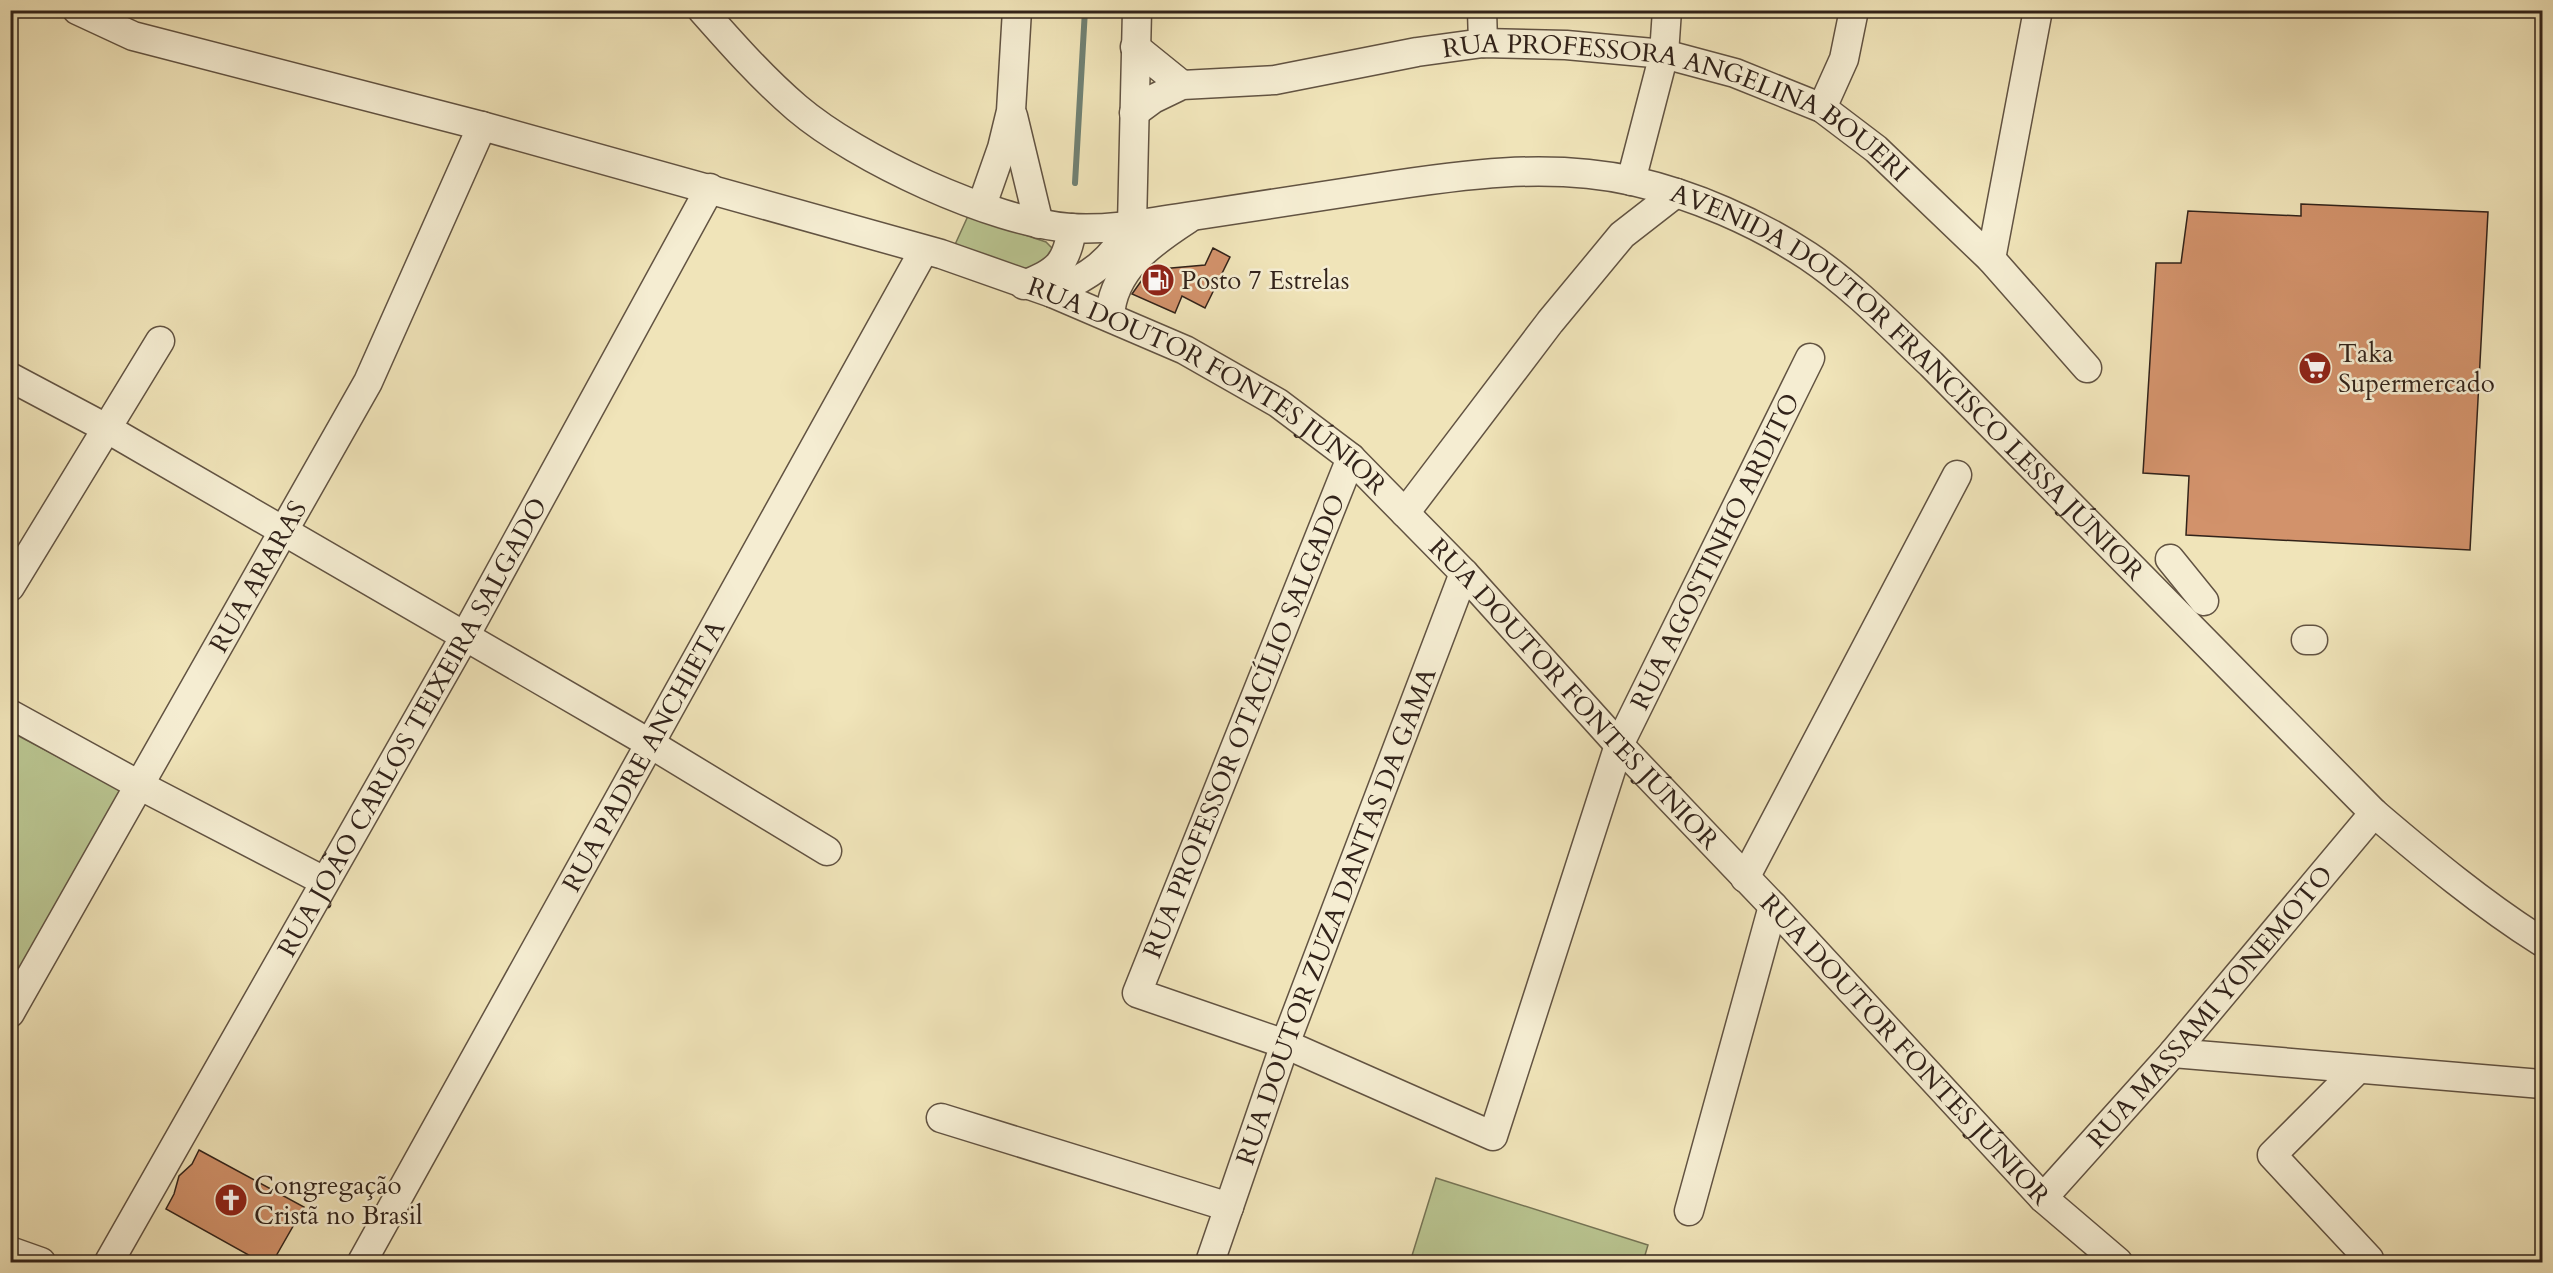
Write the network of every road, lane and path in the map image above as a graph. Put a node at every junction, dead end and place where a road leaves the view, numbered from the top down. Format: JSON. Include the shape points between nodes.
{"nodes":[{"id":1,"x":77,"y":10,"type":"edge"},
{"id":2,"x":702,"y":10,"type":"edge"},
{"id":3,"x":1017,"y":10,"type":"edge"},
{"id":4,"x":1137,"y":10,"type":"edge"},
{"id":5,"x":1482,"y":10,"type":"edge"},
{"id":6,"x":1667,"y":10,"type":"edge"},
{"id":7,"x":1854,"y":10,"type":"edge"},
{"id":8,"x":2038,"y":10,"type":"edge"},
{"id":9,"x":1483,"y":43,"type":"junction"},
{"id":10,"x":1135,"y":48,"type":"junction"},
{"id":11,"x":1664,"y":54,"type":"junction"},
{"id":12,"x":1182,"y":85,"type":"junction"},
{"id":13,"x":1822,"y":108,"type":"junction"},
{"id":14,"x":1011,"y":111,"type":"junction"},
{"id":15,"x":1134,"y":113,"type":"junction"},
{"id":16,"x":482,"y":126,"type":"junction"},
{"id":17,"x":1630,"y":181,"type":"junction"},
{"id":18,"x":710,"y":188,"type":"junction"},
{"id":19,"x":1676,"y":193,"type":"junction"},
{"id":20,"x":971,"y":202,"type":"junction"},
{"id":21,"x":1192,"y":216,"type":"junction"},
{"id":22,"x":1039,"y":224,"type":"junction"},
{"id":23,"x":1132,"y":225,"type":"junction"},
{"id":24,"x":1072,"y":228,"type":"junction"},
{"id":25,"x":933,"y":252,"type":"junction"},
{"id":26,"x":1991,"y":259,"type":"junction"},
{"id":27,"x":1024,"y":285,"type":"junction"},
{"id":28,"x":1052,"y":293,"type":"junction"},
{"id":29,"x":1110,"y":317,"type":"junction"},
{"id":30,"x":160,"y":341,"type":"dead end"},
{"id":31,"x":1810,"y":358,"type":"dead end"},
{"id":32,"x":2087,"y":368,"type":"dead end"},
{"id":33,"x":10,"y":377,"type":"edge"},
{"id":34,"x":106,"y":428,"type":"junction"},
{"id":35,"x":1350,"y":458,"type":"junction"},
{"id":36,"x":1957,"y":475,"type":"dead end"},
{"id":37,"x":1405,"y":513,"type":"junction"},
{"id":38,"x":284,"y":532,"type":"junction"},
{"id":39,"x":2170,"y":559,"type":"dead end"},
{"id":40,"x":1464,"y":573,"type":"junction"},
{"id":41,"x":10,"y":587,"type":"edge"},
{"id":42,"x":2204,"y":602,"type":"dead end"},
{"id":43,"x":465,"y":636,"type":"junction"},
{"id":44,"x":10,"y":714,"type":"edge"},
{"id":45,"x":649,"y":743,"type":"junction"},
{"id":46,"x":1619,"y":745,"type":"junction"},
{"id":47,"x":139,"y":785,"type":"junction"},
{"id":48,"x":2374,"y":813,"type":"junction"},
{"id":49,"x":827,"y":851,"type":"dead end"},
{"id":50,"x":1745,"y":878,"type":"junction"},
{"id":51,"x":324,"y":881,"type":"junction"},
{"id":52,"x":1773,"y":906,"type":"junction"},
{"id":53,"x":2542,"y":942,"type":"edge"},
{"id":54,"x":10,"y":1013,"type":"edge"},
{"id":55,"x":1285,"y":1044,"type":"junction"},
{"id":56,"x":2173,"y":1053,"type":"junction"},
{"id":57,"x":2358,"y":1069,"type":"junction"},
{"id":58,"x":2542,"y":1084,"type":"edge"},
{"id":59,"x":941,"y":1118,"type":"dead end"},
{"id":60,"x":2043,"y":1198,"type":"junction"},
{"id":61,"x":1229,"y":1207,"type":"junction"},
{"id":62,"x":1689,"y":1211,"type":"dead end"},
{"id":63,"x":10,"y":1251,"type":"edge"},
{"id":64,"x":2369,"y":1259,"type":"dead end"},
{"id":65,"x":41,"y":1263,"type":"edge"},
{"id":66,"x":109,"y":1263,"type":"edge"},
{"id":67,"x":362,"y":1263,"type":"edge"},
{"id":68,"x":1210,"y":1263,"type":"edge"},
{"id":69,"x":2118,"y":1263,"type":"edge"}],
"edges":[{"from":1,"to":16,"type":"street","name":"RUA DOUTOR FONTES JÚNIOR","via":[[133,36]]},
{"from":2,"to":20,"type":"street","via":[[797,109],[840,140]]},
{"from":3,"to":14,"type":"street"},
{"from":4,"to":10,"type":"street"},
{"from":5,"to":9,"type":"street"},
{"from":6,"to":11,"type":"street"},
{"from":7,"to":13,"type":"street","via":[[1844,59]]},
{"from":8,"to":26,"type":"street"},
{"from":9,"to":11,"type":"street","name":"RUA PROFESSORA ANGELINA BOUERI","via":[[1566,45]]},
{"from":9,"to":12,"type":"street","name":"RUA PROFESSORA ANGELINA BOUERI","via":[[1275,80]]},
{"from":10,"to":12,"type":"street"},
{"from":10,"to":15,"type":"street"},
{"from":11,"to":13,"type":"street","name":"RUA PROFESSORA ANGELINA BOUERI","via":[[1736,73]]},
{"from":11,"to":17,"type":"street"},
{"from":12,"to":15,"type":"street","name":"RUA PROFESSORA ANGELINA BOUERI"},
{"from":13,"to":26,"type":"street","name":"RUA PROFESSORA ANGELINA BOUERI","via":[[1876,149]]},
{"from":14,"to":20,"type":"street","via":[[1002,148]]},
{"from":14,"to":22,"type":"street"},
{"from":15,"to":23,"type":"street"},
{"from":16,"to":18,"type":"street","name":"RUA DOUTOR FONTES JÚNIOR"},
{"from":16,"to":38,"type":"street","name":"RUA ARARAS","via":[[368,382]]},
{"from":17,"to":19,"type":"street","name":"AVENIDA DOUTOR FRANCISCO LESSA JÚNIOR"},
{"from":17,"to":21,"type":"street","name":"AVENIDA DOUTOR FRANCISCO LESSA JÚNIOR","via":[[1542,172],[1469,173]]},
{"from":18,"to":25,"type":"street","name":"RUA DOUTOR FONTES JÚNIOR"},
{"from":18,"to":43,"type":"street","name":"RUA JOÃO CARLOS TEIXEIRA SALGADO"},
{"from":19,"to":37,"type":"street","via":[[1622,235],[1550,321]]},
{"from":19,"to":48,"type":"street","name":"AVENIDA DOUTOR FRANCISCO LESSA JÚNIOR","via":[[1751,223],[1809,256],[1857,294],[1940,372]]},
{"from":20,"to":22,"type":"street","name":"AVENIDA DOUTOR FRANCISCO LESSA JÚNIOR"},
{"from":21,"to":23,"type":"street","name":"AVENIDA DOUTOR FRANCISCO LESSA JÚNIOR"},
{"from":21,"to":29,"type":"street","via":[[1145,249],[1125,271],[1113,292]]},
{"from":22,"to":24,"type":"street","name":"AVENIDA DOUTOR FRANCISCO LESSA JÚNIOR"},
{"from":23,"to":24,"type":"street","name":"AVENIDA DOUTOR FRANCISCO LESSA JÚNIOR"},
{"from":23,"to":28,"type":"street","via":[[1106,262],[1083,279]]},
{"from":24,"to":27,"type":"street","via":[[1070,248],[1060,265],[1050,275]]},
{"from":25,"to":27,"type":"street","name":"RUA DOUTOR FONTES JÚNIOR"},
{"from":25,"to":45,"type":"street","name":"RUA PADRE ANCHIETA"},
{"from":26,"to":32,"type":"street","name":"RUA PROFESSORA ANGELINA BOUERI"},
{"from":27,"to":28,"type":"street","name":"RUA DOUTOR FONTES JÚNIOR"},
{"from":28,"to":29,"type":"street","name":"RUA DOUTOR FONTES JÚNIOR"},
{"from":29,"to":35,"type":"street","name":"RUA DOUTOR FONTES JÚNIOR","via":[[1185,350],[1278,403]]},
{"from":30,"to":34,"type":"street"},
{"from":31,"to":46,"type":"street","name":"RUA AGOSTINHO ARDITO"},
{"from":33,"to":34,"type":"street"},
{"from":34,"to":38,"type":"street"},
{"from":34,"to":41,"type":"street"},
{"from":35,"to":37,"type":"street","name":"RUA DOUTOR FONTES JÚNIOR"},
{"from":35,"to":55,"type":"street","name":"RUA PROFESSOR OTACÍLIO SALGADO","via":[[1137,993]]},
{"from":36,"to":50,"type":"street"},
{"from":37,"to":40,"type":"street","name":"RUA DOUTOR FONTES JÚNIOR"},
{"from":38,"to":43,"type":"street"},
{"from":38,"to":47,"type":"street","name":"RUA ARARAS"},
{"from":39,"to":42,"type":"street"},
{"from":40,"to":46,"type":"street","name":"RUA DOUTOR FONTES JÚNIOR"},
{"from":40,"to":55,"type":"street","name":"RUA DOUTOR ZUZA DANTAS DA GAMA"},
{"from":43,"to":45,"type":"street"},
{"from":43,"to":51,"type":"street","name":"RUA JOÃO CARLOS TEIXEIRA SALGADO"},
{"from":44,"to":47,"type":"street"},
{"from":45,"to":49,"type":"street"},
{"from":45,"to":67,"type":"street","name":"RUA PADRE ANCHIETA"},
{"from":46,"to":50,"type":"street","name":"RUA DOUTOR FONTES JÚNIOR"},
{"from":46,"to":55,"type":"street","name":"RUA AGOSTINHO ARDITO","via":[[1493,1136]]},
{"from":47,"to":51,"type":"street"},
{"from":47,"to":54,"type":"street","name":"RUA ARARAS"},
{"from":48,"to":53,"type":"street","name":"AVENIDA DOUTOR FRANCISCO LESSA JÚNIOR","via":[[2503,917]]},
{"from":48,"to":56,"type":"street","name":"RUA MASSAMI YONEMOTO"},
{"from":50,"to":52,"type":"street","name":"RUA DOUTOR FONTES JÚNIOR"},
{"from":51,"to":66,"type":"street","name":"RUA JOÃO CARLOS TEIXEIRA SALGADO"},
{"from":52,"to":60,"type":"street","name":"RUA DOUTOR FONTES JÚNIOR"},
{"from":52,"to":62,"type":"street"},
{"from":55,"to":61,"type":"street","name":"RUA DOUTOR ZUZA DANTAS DA GAMA"},
{"from":56,"to":57,"type":"street"},
{"from":56,"to":60,"type":"street","name":"RUA MASSAMI YONEMOTO"},
{"from":57,"to":58,"type":"street"},
{"from":57,"to":64,"type":"street","via":[[2272,1155]]},
{"from":59,"to":61,"type":"street"},
{"from":60,"to":69,"type":"street","name":"RUA DOUTOR FONTES JÚNIOR"},
{"from":61,"to":68,"type":"street","name":"RUA DOUTOR ZUZA DANTAS DA GAMA"},
{"from":63,"to":65,"type":"street"}]}
